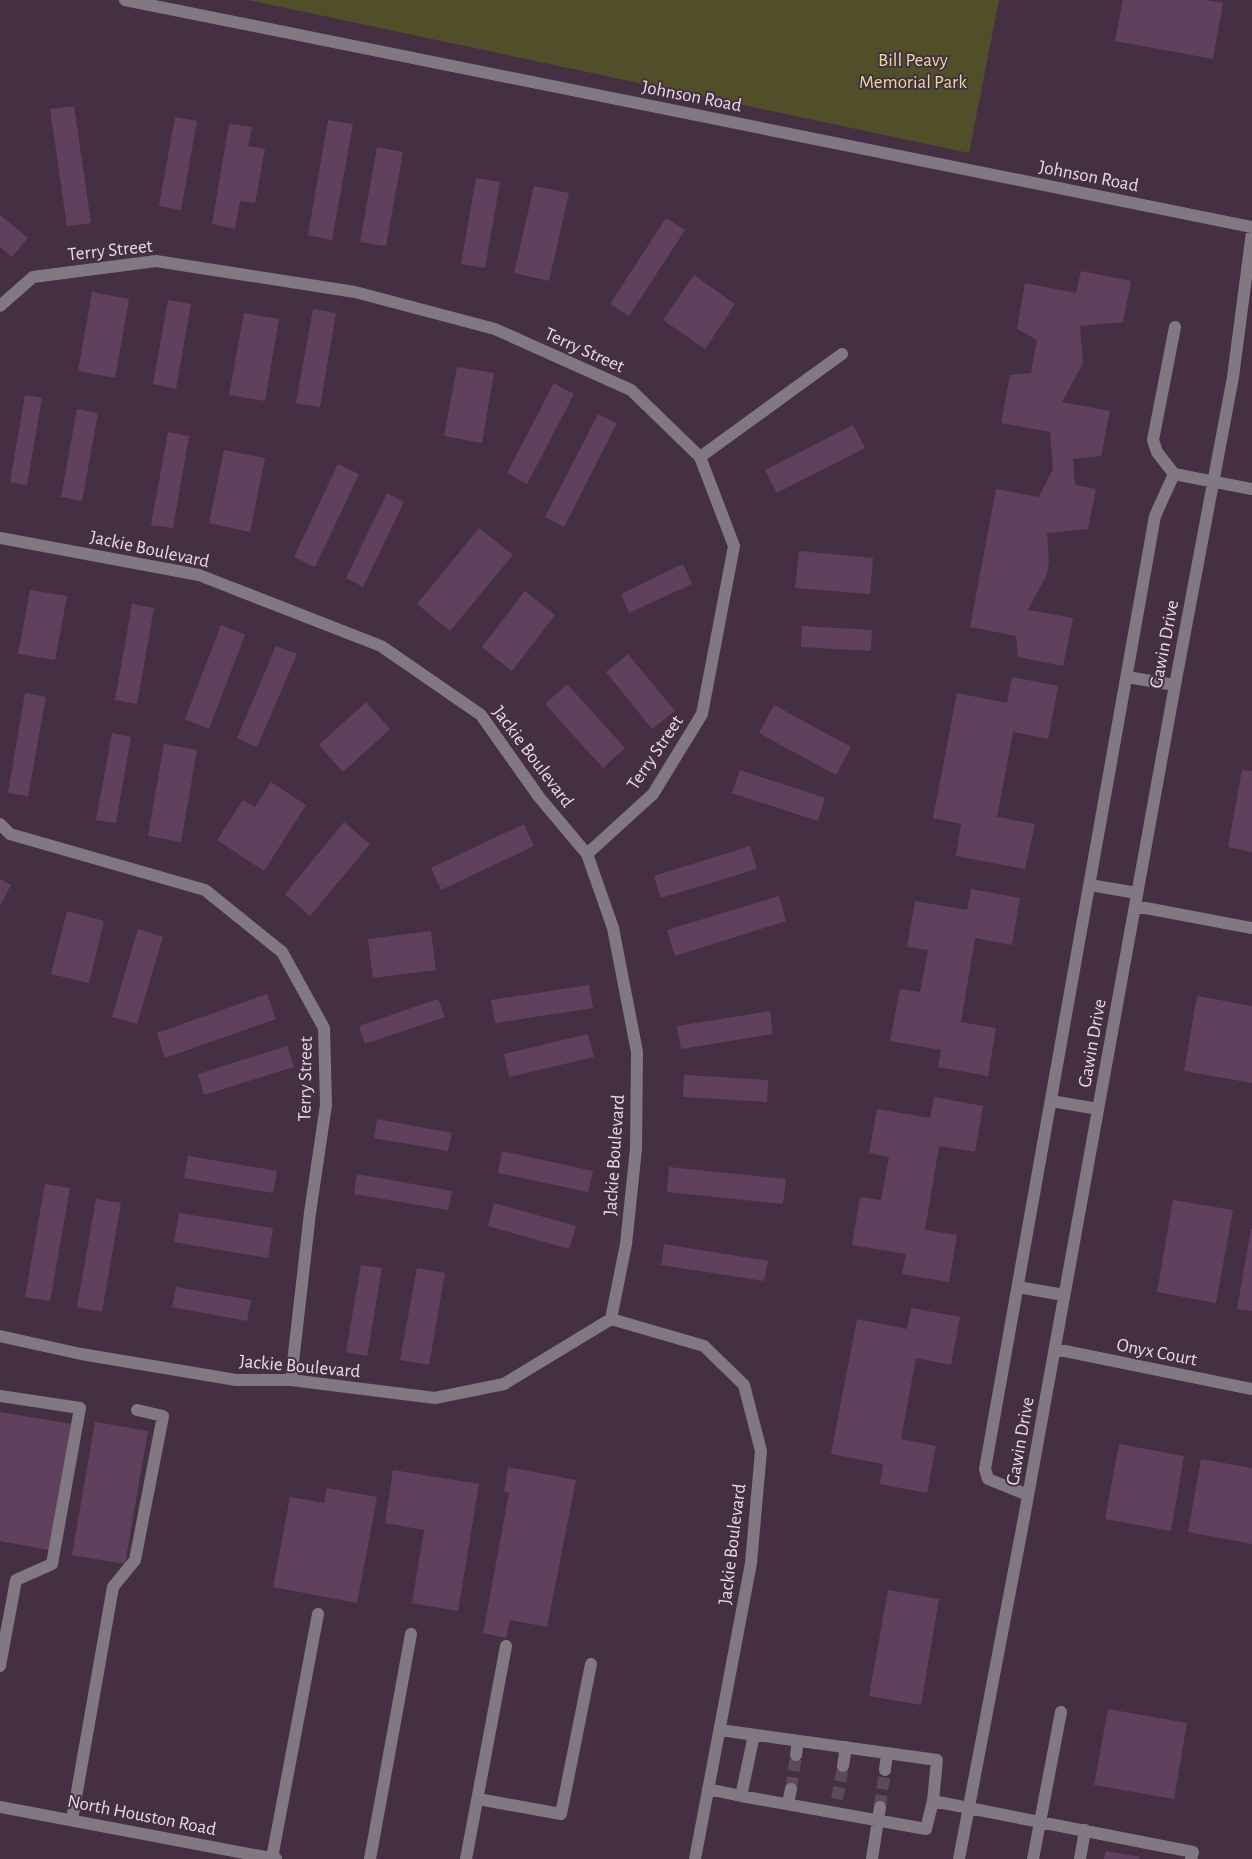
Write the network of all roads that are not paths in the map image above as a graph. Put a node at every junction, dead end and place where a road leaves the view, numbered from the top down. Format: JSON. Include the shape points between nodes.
{"nodes":[{"id":1,"x":125,"y":0,"type":"edge"},
{"id":2,"x":151,"y":2,"type":"edge"},
{"id":3,"x":1252,"y":227,"type":"edge"},
{"id":4,"x":1252,"y":232,"type":"edge"},
{"id":5,"x":0,"y":306,"type":"edge"},
{"id":6,"x":1175,"y":327,"type":"dead end"},
{"id":7,"x":842,"y":354,"type":"dead end"},
{"id":8,"x":700,"y":457,"type":"junction"},
{"id":9,"x":1174,"y":474,"type":"junction"},
{"id":10,"x":1213,"y":482,"type":"junction"},
{"id":11,"x":1252,"y":489,"type":"edge"},
{"id":12,"x":0,"y":538,"type":"edge"},
{"id":13,"x":1127,"y":677,"type":"junction"},
{"id":14,"x":1175,"y":685,"type":"junction"},
{"id":15,"x":0,"y":824,"type":"edge"},
{"id":16,"x":588,"y":854,"type":"junction"},
{"id":17,"x":1090,"y":885,"type":"junction"},
{"id":18,"x":1136,"y":899,"type":"junction"},
{"id":19,"x":1252,"y":928,"type":"edge"},
{"id":20,"x":1051,"y":1101,"type":"junction"},
{"id":21,"x":1098,"y":1109,"type":"junction"},
{"id":22,"x":1018,"y":1287,"type":"junction"},
{"id":23,"x":1064,"y":1295,"type":"junction"},
{"id":24,"x":611,"y":1319,"type":"junction"},
{"id":25,"x":0,"y":1336,"type":"edge"},
{"id":26,"x":1055,"y":1349,"type":"junction"},
{"id":27,"x":291,"y":1380,"type":"junction"},
{"id":28,"x":1252,"y":1389,"type":"edge"},
{"id":29,"x":0,"y":1396,"type":"edge"},
{"id":30,"x":137,"y":1410,"type":"dead end"},
{"id":31,"x":1028,"y":1495,"type":"junction"},
{"id":32,"x":318,"y":1614,"type":"dead end"},
{"id":33,"x":411,"y":1634,"type":"dead end"},
{"id":34,"x":506,"y":1646,"type":"dead end"},
{"id":35,"x":591,"y":1664,"type":"dead end"},
{"id":36,"x":0,"y":1666,"type":"edge"},
{"id":37,"x":1061,"y":1712,"type":"dead end"},
{"id":38,"x":720,"y":1730,"type":"junction"},
{"id":39,"x":754,"y":1735,"type":"junction"},
{"id":40,"x":798,"y":1741,"type":"junction"},
{"id":41,"x":846,"y":1748,"type":"junction"},
{"id":42,"x":887,"y":1753,"type":"junction"},
{"id":43,"x":796,"y":1755,"type":"tunnel mouth"},
{"id":44,"x":843,"y":1766,"type":"tunnel mouth"},
{"id":45,"x":885,"y":1770,"type":"tunnel mouth"},
{"id":46,"x":708,"y":1789,"type":"junction"},
{"id":47,"x":791,"y":1789,"type":"tunnel mouth"},
{"id":48,"x":741,"y":1796,"type":"junction"},
{"id":49,"x":478,"y":1799,"type":"junction"},
{"id":50,"x":837,"y":1799,"type":"tunnel mouth"},
{"id":51,"x":933,"y":1801,"type":"junction"},
{"id":52,"x":788,"y":1804,"type":"junction"},
{"id":53,"x":0,"y":1807,"type":"edge"},
{"id":54,"x":880,"y":1807,"type":"tunnel mouth"},
{"id":55,"x":968,"y":1808,"type":"junction"},
{"id":56,"x":835,"y":1812,"type":"junction"},
{"id":57,"x":72,"y":1820,"type":"junction"},
{"id":58,"x":878,"y":1820,"type":"junction"},
{"id":59,"x":1040,"y":1822,"type":"junction"},
{"id":60,"x":1085,"y":1830,"type":"junction"},
{"id":61,"x":274,"y":1859,"type":"edge"},
{"id":62,"x":370,"y":1859,"type":"edge"},
{"id":63,"x":466,"y":1859,"type":"edge"},
{"id":64,"x":696,"y":1859,"type":"edge"},
{"id":65,"x":872,"y":1859,"type":"edge"},
{"id":66,"x":958,"y":1859,"type":"edge"},
{"id":67,"x":1033,"y":1859,"type":"edge"},
{"id":68,"x":1080,"y":1859,"type":"edge"},
{"id":69,"x":1191,"y":1859,"type":"edge"}],
"edges":[{"from":1,"to":2,"type":"street","name":"Johnson Road"},
{"from":2,"to":3,"type":"street","name":"Johnson Road"},
{"from":4,"to":10,"type":"street","name":"Gawin Drive","via":[[1233,377]]},
{"from":5,"to":8,"type":"street","name":"Terry Street","via":[[33,277],[156,262],[355,292],[496,329],[631,390]]},
{"from":6,"to":9,"type":"street","via":[[1153,440],[1157,452]]},
{"from":7,"to":8,"type":"street"},
{"from":8,"to":16,"type":"street","name":"Terry Street","via":[[734,546],[702,714],[653,794]]},
{"from":9,"to":10,"type":"street"},
{"from":9,"to":13,"type":"street","via":[[1155,516]]},
{"from":10,"to":11,"type":"street"},
{"from":10,"to":14,"type":"street","name":"Gawin Drive"},
{"from":12,"to":16,"type":"street","name":"Jackie Boulevard","via":[[199,575],[382,646],[481,715],[539,797]]},
{"from":13,"to":14,"type":"street"},
{"from":13,"to":17,"type":"street"},
{"from":14,"to":18,"type":"street","name":"Gawin Drive"},
{"from":15,"to":27,"type":"street","name":"Terry Street","via":[[10,834],[205,890],[282,952],[324,1028],[326,1105]]},
{"from":16,"to":24,"type":"street","name":"Jackie Boulevard","via":[[613,928],[637,1052],[636,1148],[626,1244]]},
{"from":17,"to":18,"type":"street"},
{"from":17,"to":20,"type":"street"},
{"from":18,"to":19,"type":"street"},
{"from":18,"to":21,"type":"street","name":"Gawin Drive"},
{"from":20,"to":21,"type":"street"},
{"from":20,"to":22,"type":"street"},
{"from":21,"to":23,"type":"street","name":"Gawin Drive"},
{"from":22,"to":23,"type":"street"},
{"from":22,"to":31,"type":"street","via":[[984,1469],[988,1479]]},
{"from":23,"to":26,"type":"street","name":"Gawin Drive"},
{"from":24,"to":27,"type":"street","name":"Jackie Boulevard","via":[[504,1384],[435,1398]]},
{"from":24,"to":38,"type":"street","name":"Jackie Boulevard","via":[[704,1346],[744,1385],[761,1451],[751,1563]]},
{"from":25,"to":27,"type":"street","name":"Jackie Boulevard","via":[[81,1354],[236,1380]]},
{"from":26,"to":28,"type":"street","name":"Onyx Court"},
{"from":26,"to":31,"type":"street","name":"Gawin Drive"},
{"from":29,"to":36,"type":"street","via":[[80,1408],[52,1564],[16,1580]]},
{"from":30,"to":57,"type":"street","via":[[162,1416],[135,1560],[113,1587]]},
{"from":31,"to":55,"type":"street","name":"Gawin Drive"},
{"from":32,"to":61,"type":"street"},
{"from":33,"to":62,"type":"street"},
{"from":34,"to":49,"type":"street"},
{"from":35,"to":49,"type":"street","via":[[561,1814]]},
{"from":37,"to":59,"type":"street"},
{"from":38,"to":39,"type":"street"},
{"from":38,"to":46,"type":"street","name":"Jackie Boulevard"},
{"from":39,"to":40,"type":"street"},
{"from":39,"to":48,"type":"street"},
{"from":40,"to":41,"type":"street"},
{"from":40,"to":43,"type":"street"},
{"from":41,"to":42,"type":"street"},
{"from":41,"to":44,"type":"street"},
{"from":42,"to":45,"type":"street"},
{"from":42,"to":51,"type":"street","via":[[936,1760]]},
{"from":46,"to":48,"type":"street"},
{"from":46,"to":64,"type":"street","name":"Jackie Boulevard"},
{"from":47,"to":52,"type":"street"},
{"from":48,"to":52,"type":"street"},
{"from":49,"to":63,"type":"street"},
{"from":50,"to":56,"type":"street"},
{"from":51,"to":55,"type":"street"},
{"from":51,"to":58,"type":"street","via":[[926,1829]]},
{"from":52,"to":56,"type":"street"},
{"from":53,"to":57,"type":"street","name":"North Houston Road"},
{"from":54,"to":58,"type":"street"},
{"from":55,"to":59,"type":"street"},
{"from":55,"to":66,"type":"street","name":"Gawin Drive"},
{"from":56,"to":58,"type":"street"},
{"from":57,"to":61,"type":"street","name":"North Houston Road"},
{"from":58,"to":65,"type":"street"},
{"from":59,"to":60,"type":"street"},
{"from":59,"to":67,"type":"street"},
{"from":60,"to":68,"type":"street"},
{"from":60,"to":69,"type":"street","via":[[1193,1852]]}]}
